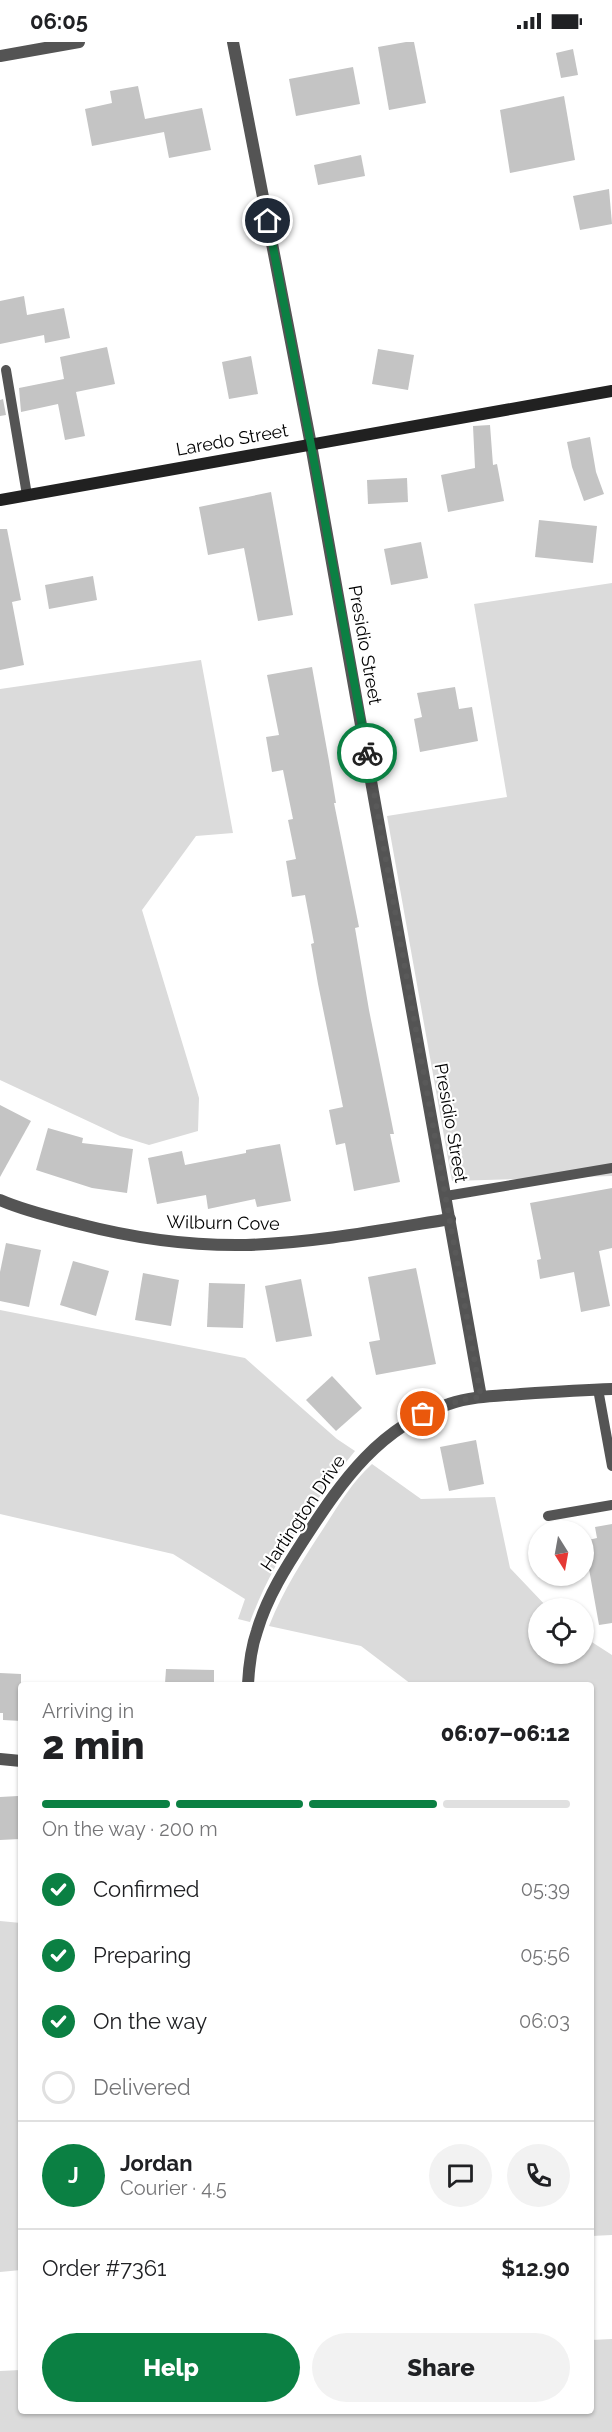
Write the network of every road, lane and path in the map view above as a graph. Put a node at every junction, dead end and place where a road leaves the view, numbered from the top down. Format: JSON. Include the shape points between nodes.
{"nodes":[{"id":1,"x":79,"y":42,"type":"edge"},
{"id":2,"x":233,"y":42,"type":"edge"},
{"id":3,"x":0,"y":56,"type":"edge"},
{"id":4,"x":6,"y":370,"type":"dead end"},
{"id":5,"x":612,"y":391,"type":"edge"},
{"id":6,"x":311,"y":445,"type":"junction"},
{"id":7,"x":27,"y":495,"type":"junction"},
{"id":8,"x":0,"y":500,"type":"edge"},
{"id":9,"x":612,"y":1168,"type":"edge"},
{"id":10,"x":446,"y":1196,"type":"junction"},
{"id":11,"x":0,"y":1200,"type":"edge"},
{"id":12,"x":450,"y":1219,"type":"junction"},
{"id":13,"x":598,"y":1389,"type":"junction"},
{"id":14,"x":612,"y":1389,"type":"edge"},
{"id":15,"x":481,"y":1397,"type":"junction"},
{"id":16,"x":612,"y":1466,"type":"edge"},
{"id":17,"x":612,"y":1505,"type":"edge"},
{"id":18,"x":548,"y":1516,"type":"dead end"},
{"id":19,"x":248,"y":1682,"type":"edge"},
{"id":20,"x":0,"y":1759,"type":"edge"},
{"id":21,"x":18,"y":1761,"type":"edge"}],
"edges":[{"from":1,"to":3,"type":"street"},
{"from":2,"to":6,"type":"street","name":"Presidio Street"},
{"from":4,"to":7,"type":"lane"},
{"from":5,"to":6,"type":"street","name":"Laredo Street"},
{"from":6,"to":7,"type":"street","name":"Laredo Street"},
{"from":6,"to":10,"type":"street","name":"Presidio Street"},
{"from":7,"to":8,"type":"street","name":"Laredo Street"},
{"from":9,"to":10,"type":"lane"},
{"from":10,"to":12,"type":"street","name":"Presidio Street"},
{"from":11,"to":12,"type":"street","name":"Wilburn Cove","via":[[99,1229],[183,1243],[245,1245],[304,1241]]},
{"from":12,"to":15,"type":"street","name":"Presidio Street"},
{"from":13,"to":14,"type":"street","name":"Hartington Drive"},
{"from":13,"to":15,"type":"street","name":"Hartington Drive"},
{"from":13,"to":16,"type":"lane"},
{"from":15,"to":19,"type":"street","name":"Hartington Drive","via":[[446,1404],[398,1429],[362,1459],[339,1486],[270,1596],[253,1646]]},
{"from":17,"to":18,"type":"lane"},
{"from":20,"to":21,"type":"street"}]}
